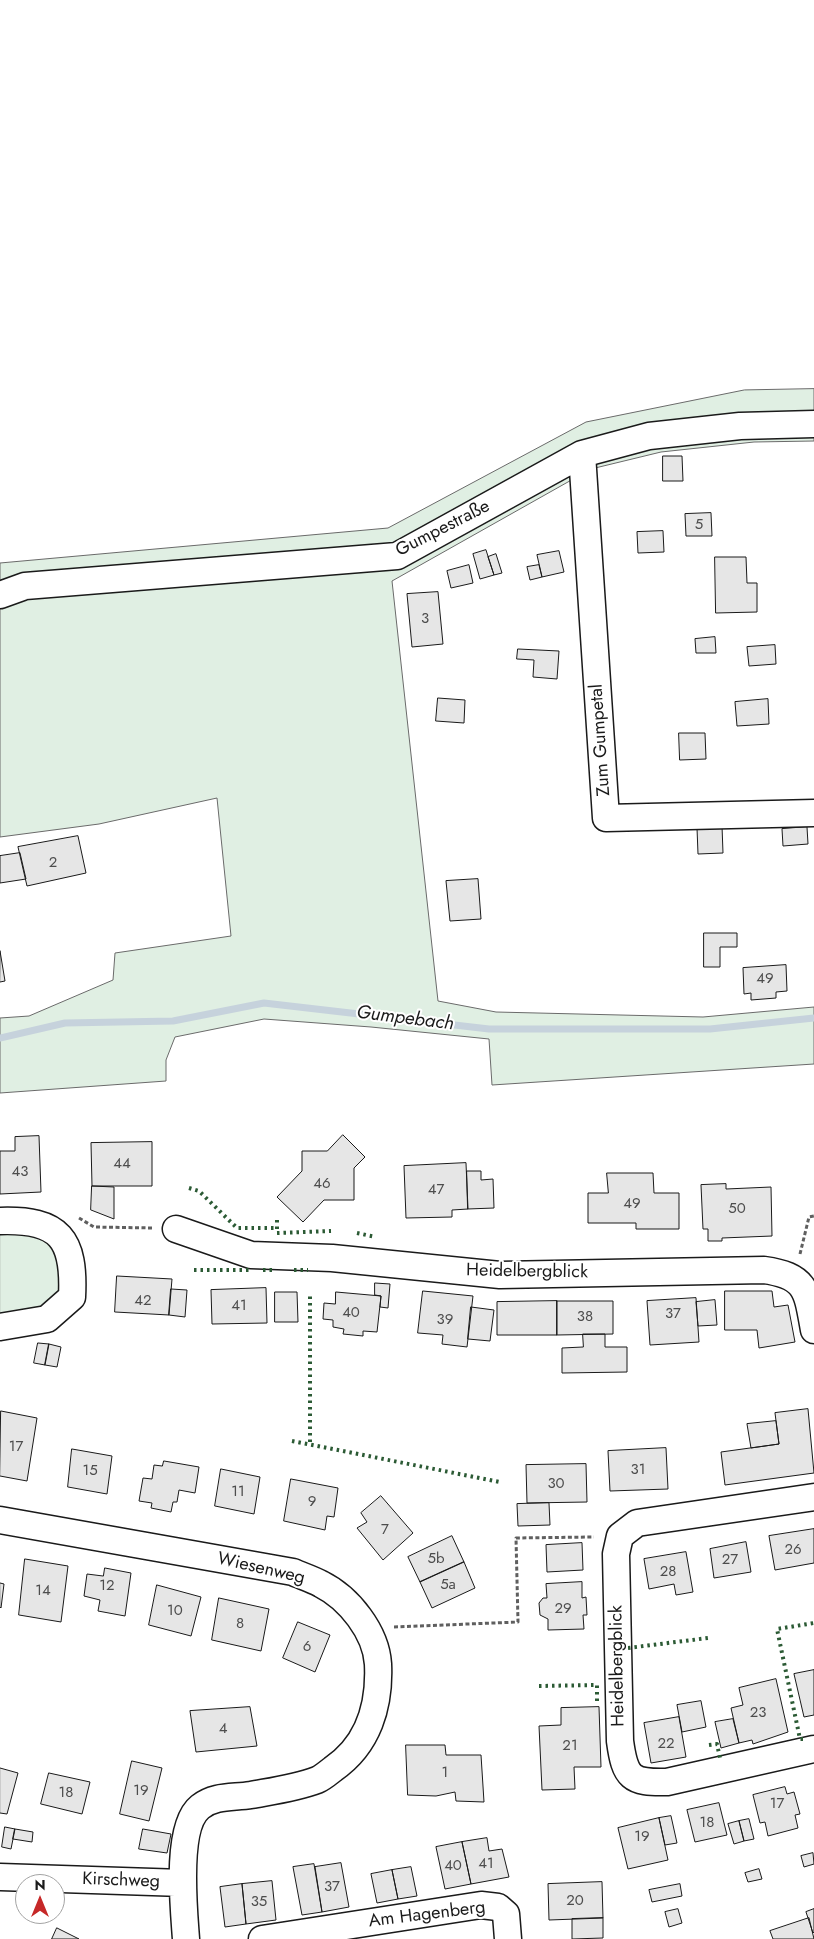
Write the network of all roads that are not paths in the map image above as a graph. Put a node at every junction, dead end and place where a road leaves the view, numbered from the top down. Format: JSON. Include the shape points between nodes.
{"nodes":[{"id":1,"x":814,"y":424,"type":"edge"},
{"id":2,"x":582,"y":454,"type":"junction"},
{"id":3,"x":0,"y":595,"type":"edge"},
{"id":4,"x":814,"y":813,"type":"edge"},
{"id":5,"x":0,"y":1221,"type":"edge"},
{"id":6,"x":176,"y":1229,"type":"road end"},
{"id":7,"x":0,"y":1327,"type":"edge"},
{"id":8,"x":814,"y":1330,"type":"edge"},
{"id":9,"x":814,"y":1497,"type":"edge"},
{"id":10,"x":0,"y":1520,"type":"edge"},
{"id":11,"x":814,"y":1749,"type":"edge"},
{"id":12,"x":0,"y":1878,"type":"edge"},
{"id":13,"x":182,"y":1883,"type":"junction"},
{"id":14,"x":351,"y":1932,"type":"edge"},
{"id":15,"x":186,"y":1939,"type":"edge"},
{"id":16,"x":262,"y":1939,"type":"edge"},
{"id":17,"x":508,"y":1939,"type":"edge"}],
"edges":[{"from":1,"to":2,"type":"street","name":"Gumpestraße","via":[[740,426],[649,436]]},
{"from":2,"to":3,"type":"street","name":"Gumpestraße","via":[[397,556],[25,586]]},
{"from":2,"to":4,"type":"street","name":"Zum Gumpetal","via":[[606,818]]},
{"from":5,"to":7,"type":"street","via":[[40,1224],[58,1234],[68,1247],[74,1268],[72,1297],[47,1319]]},
{"from":6,"to":8,"type":"street","name":"Heidelbergblick","via":[[251,1255],[332,1258],[500,1275],[764,1270],[786,1273],[802,1284]]},
{"from":9,"to":11,"type":"street","name":"Heidelbergblick","via":[[637,1523],[620,1536],[616,1554],[620,1741],[628,1773],[642,1783],[667,1782]]},
{"from":10,"to":13,"type":"street","name":"Wiesenweg","via":[[293,1572],[322,1584],[346,1603],[366,1628],[378,1657],[379,1678],[368,1730],[355,1750],[318,1779],[285,1789],[220,1796],[199,1807],[189,1824]]},
{"from":12,"to":13,"type":"street","name":"Kirschweg"},
{"from":13,"to":15,"type":"street"},
{"from":14,"to":16,"type":"street","name":"Am Hagenberg"},
{"from":14,"to":17,"type":"street","name":"Am Hagenberg","via":[[481,1905],[498,1907],[506,1914]]}]}
